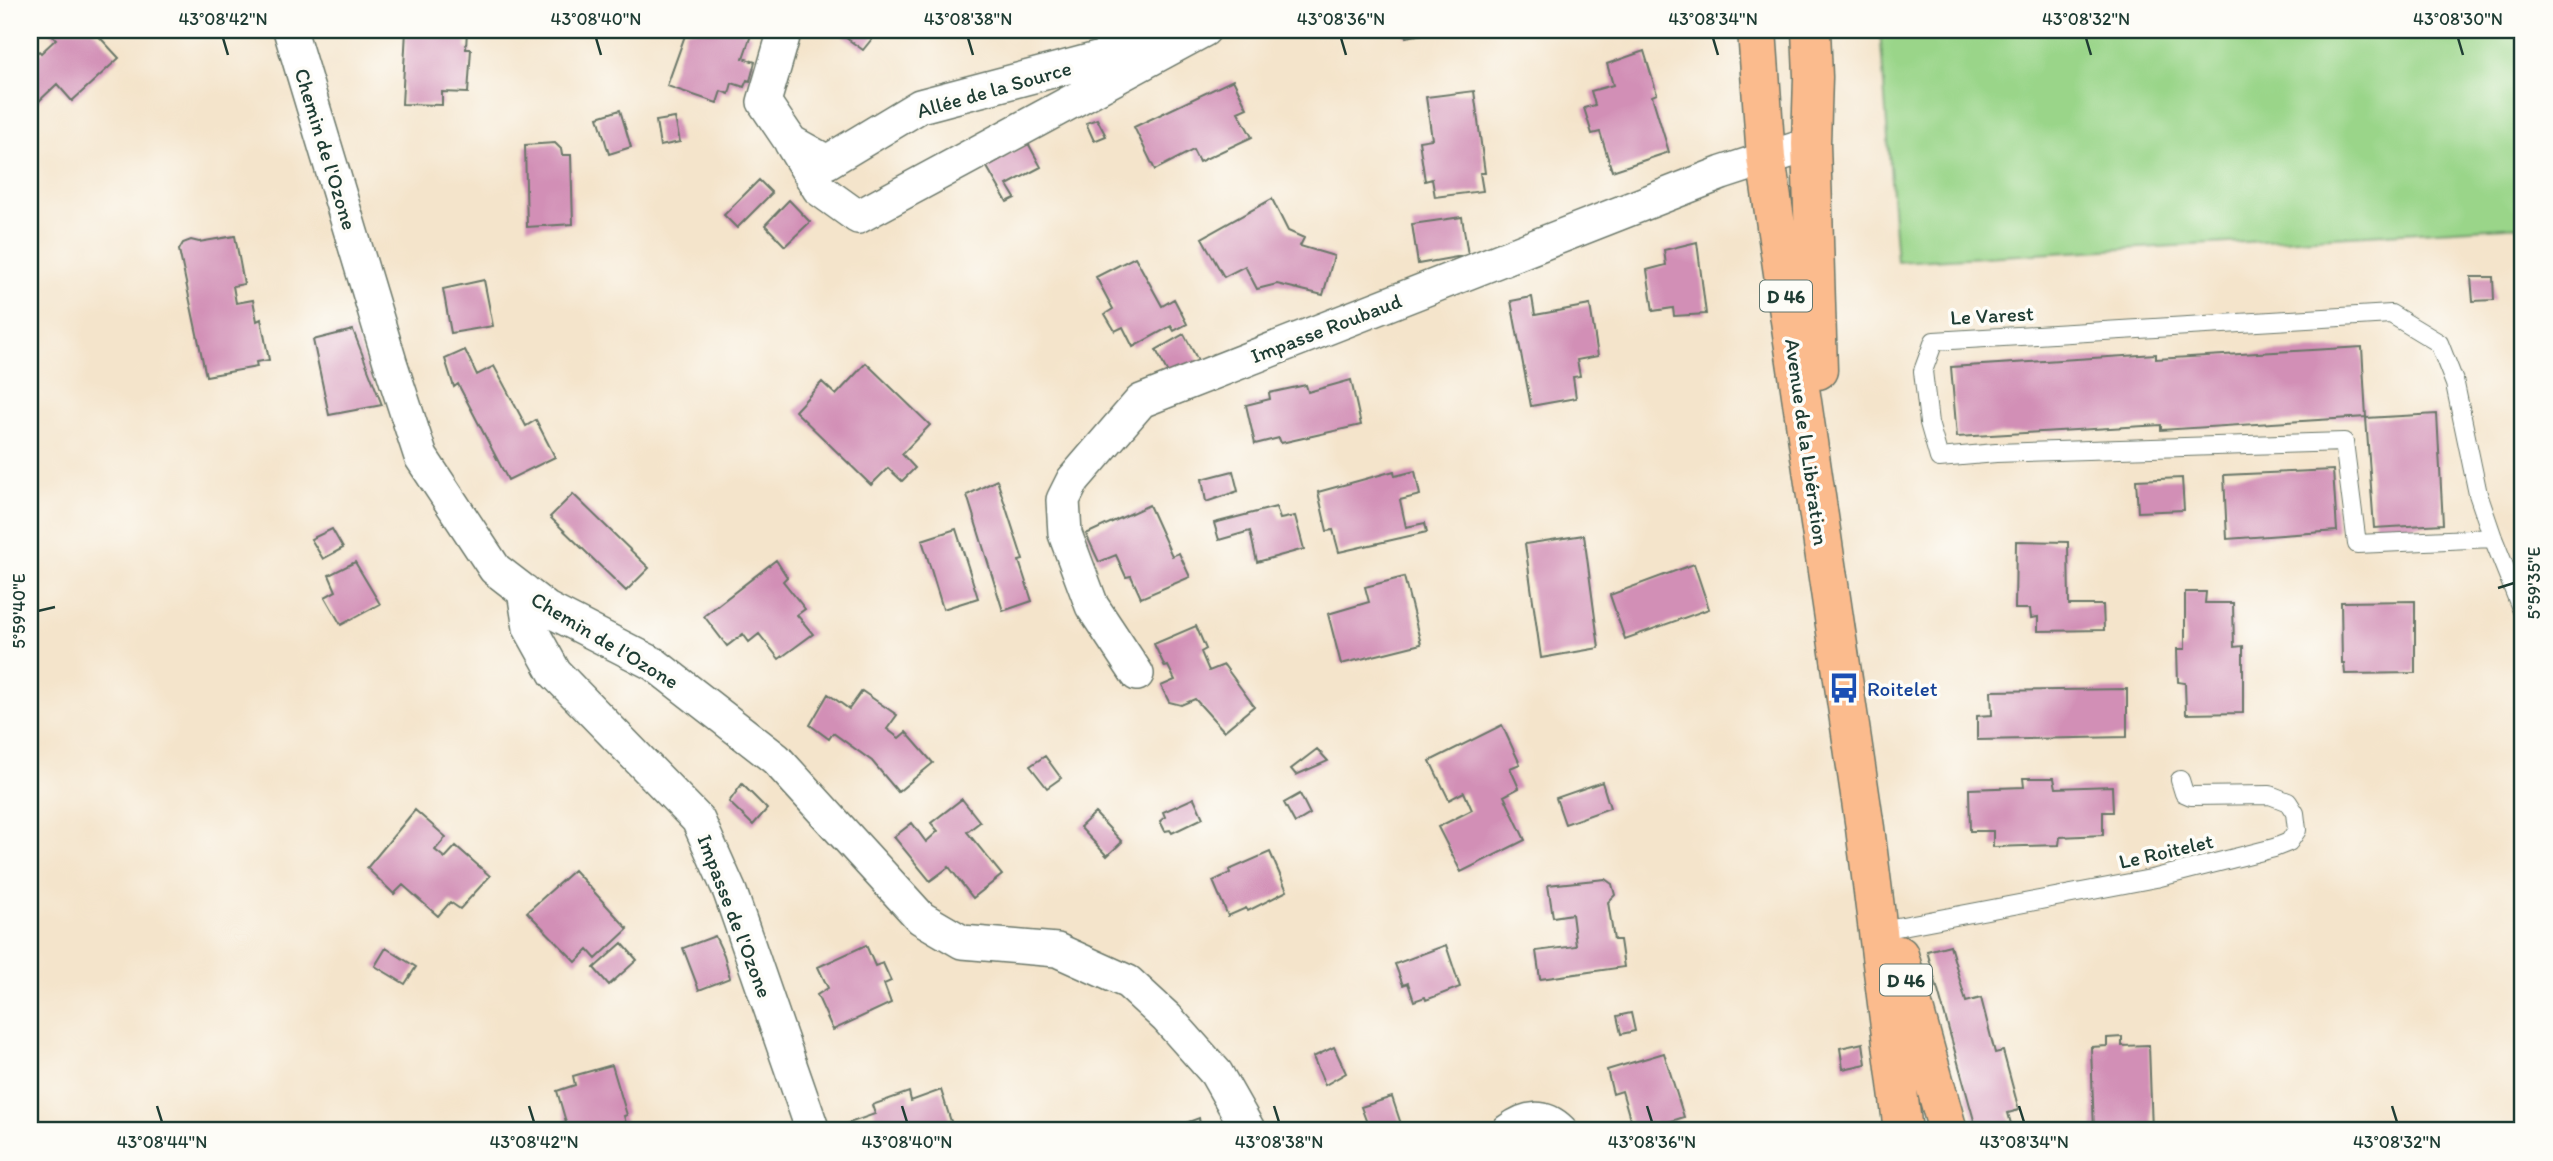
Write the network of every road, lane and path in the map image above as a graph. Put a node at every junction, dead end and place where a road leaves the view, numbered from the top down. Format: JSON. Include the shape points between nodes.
{"nodes":[{"id":1,"x":290,"y":30,"type":"edge"},
{"id":2,"x":785,"y":30,"type":"edge"},
{"id":3,"x":1164,"y":30,"type":"edge"},
{"id":4,"x":1204,"y":30,"type":"edge"},
{"id":5,"x":1757,"y":30,"type":"edge"},
{"id":6,"x":1811,"y":30,"type":"edge"},
{"id":7,"x":791,"y":142,"type":"junction"},
{"id":8,"x":1811,"y":144,"type":"junction"},
{"id":9,"x":1766,"y":158,"type":"junction"},
{"id":10,"x":2493,"y":538,"type":"junction"},
{"id":11,"x":1825,"y":561,"type":"junction"},
{"id":12,"x":524,"y":591,"type":"junction"},
{"id":13,"x":2523,"y":613,"type":"edge"},
{"id":14,"x":1136,"y":674,"type":"dead end"},
{"id":15,"x":2180,"y":780,"type":"dead end"},
{"id":16,"x":1864,"y":828,"type":"junction"},
{"id":17,"x":1892,"y":928,"type":"junction"},
{"id":18,"x":813,"y":1131,"type":"edge"},
{"id":19,"x":1248,"y":1131,"type":"edge"},
{"id":20,"x":1508,"y":1131,"type":"edge"},
{"id":21,"x":1561,"y":1131,"type":"edge"},
{"id":22,"x":1903,"y":1131,"type":"edge"},
{"id":23,"x":1948,"y":1131,"type":"edge"}],
"edges":[{"from":1,"to":12,"type":"street","name":"Chemin de l'Ozone","via":[[421,457],[495,569]]},
{"from":2,"to":7,"type":"street","name":"Allée de la Source","via":[[764,102]]},
{"from":3,"to":7,"type":"street","name":"Allée de la Source","via":[[1131,50],[920,106],[827,162]]},
{"from":4,"to":7,"type":"street","via":[[858,217],[819,188]]},
{"from":5,"to":9,"type":"main road","name":"Avenue de la Libération","number":"D 46"},
{"from":6,"to":8,"type":"main road","name":"Avenue de la Libération","number":"D 46"},
{"from":8,"to":9,"type":"street","name":"Impasse Roubaud"},
{"from":8,"to":11,"type":"main road","name":"Avenue de la Libération","number":"D 46"},
{"from":9,"to":11,"type":"main road","name":"Avenue de la Libération","number":"D 46"},
{"from":9,"to":14,"type":"street","name":"Impasse Roubaud","via":[[1140,401],[1073,480],[1063,500],[1065,534],[1092,606]]},
{"from":10,"to":10,"type":"lane","name":"Le Varest","via":[[2478,494],[2455,384],[2439,343],[2392,314],[1934,341],[1923,371],[1928,423],[1939,458],[2344,442],[2357,544]]},
{"from":10,"to":13,"type":"lane","name":"Le Varest"},
{"from":11,"to":16,"type":"main road","name":"Avenue de la Libération","number":"D 46"},
{"from":12,"to":18,"type":"street","name":"Impasse de l'Ozone","via":[[530,628],[555,673],[698,820],[730,892]]},
{"from":12,"to":19,"type":"street","name":"Chemin de l'Ozone","via":[[547,609],[654,664],[776,759],[921,918],[962,942],[1057,950],[1128,982],[1216,1073]]},
{"from":15,"to":17,"type":"lane","name":"Le Roitelet","via":[[2184,793],[2191,796],[2270,795],[2288,802],[2297,830],[2289,842],[2274,848],[2156,878]]},
{"from":16,"to":17,"type":"main road","name":"Avenue de la Libération","number":"D 46"},
{"from":16,"to":22,"type":"main road","name":"Avenue de la Libération","number":"D 46"},
{"from":17,"to":23,"type":"main road","name":"Avenue de la Libération","number":"D 46"},
{"from":20,"to":21,"type":"street","via":[[1539,1118]]}]}
